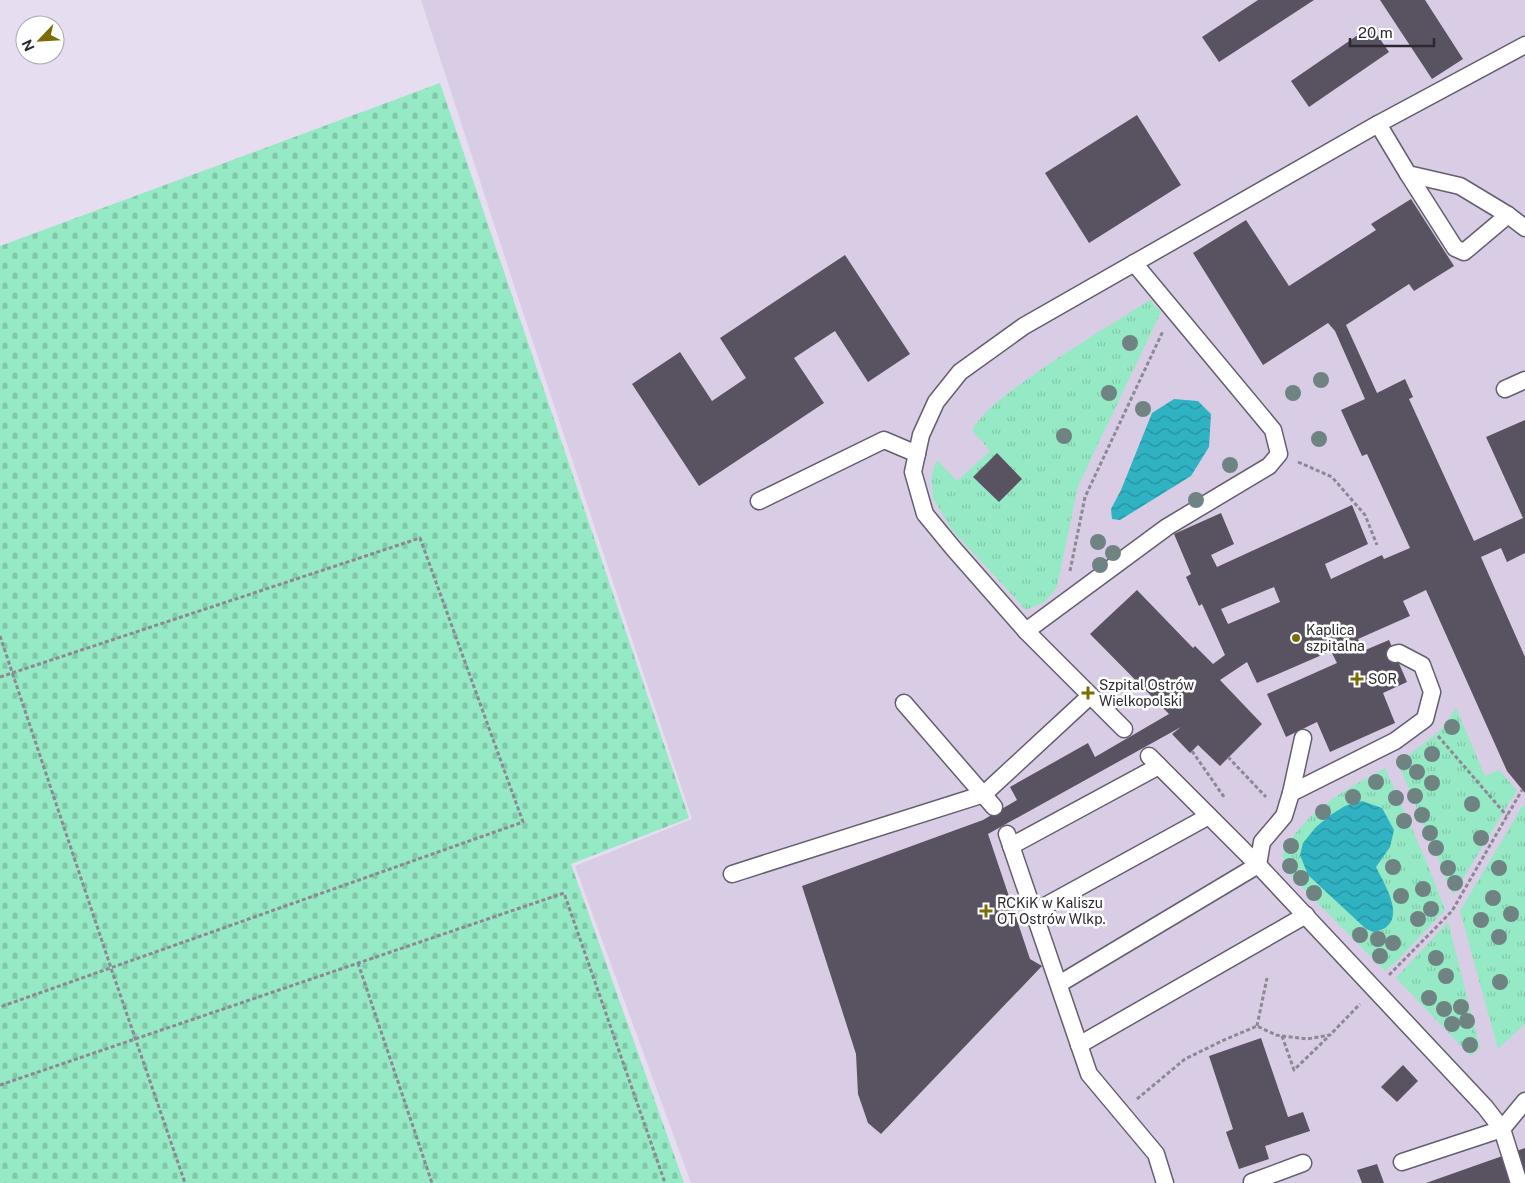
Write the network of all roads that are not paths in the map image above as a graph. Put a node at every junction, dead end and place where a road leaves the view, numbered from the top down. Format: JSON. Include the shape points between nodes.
{"nodes":[{"id":1,"x":1525,"y":45,"type":"edge"},
{"id":2,"x":1378,"y":124,"type":"junction"},
{"id":3,"x":1408,"y":174,"type":"junction"},
{"id":4,"x":1508,"y":215,"type":"junction"},
{"id":5,"x":1525,"y":228,"type":"edge"},
{"id":6,"x":1134,"y":263,"type":"junction"},
{"id":7,"x":1525,"y":380,"type":"edge"},
{"id":8,"x":1505,"y":389,"type":"dead end"},
{"id":9,"x":917,"y":454,"type":"junction"},
{"id":10,"x":759,"y":501,"type":"dead end"},
{"id":11,"x":1026,"y":631,"type":"junction"},
{"id":12,"x":1395,"y":654,"type":"dead end"},
{"id":13,"x":1090,"y":696,"type":"junction"},
{"id":14,"x":904,"y":703,"type":"dead end"},
{"id":15,"x":1124,"y":729,"type":"dead end"},
{"id":16,"x":1303,"y":738,"type":"dead end"},
{"id":17,"x":1291,"y":793,"type":"junction"},
{"id":18,"x":989,"y":801,"type":"junction"},
{"id":19,"x":1209,"y":816,"type":"junction"},
{"id":20,"x":1258,"y":865,"type":"junction"},
{"id":21,"x":732,"y":874,"type":"dead end"},
{"id":22,"x":1034,"y":912,"type":"junction"},
{"id":23,"x":1306,"y":916,"type":"junction"},
{"id":24,"x":1059,"y":984,"type":"junction"},
{"id":25,"x":1079,"y":1045,"type":"junction"},
{"id":26,"x":1525,"y":1101,"type":"edge"},
{"id":27,"x":1502,"y":1129,"type":"junction"},
{"id":28,"x":1402,"y":1162,"type":"dead end"},
{"id":29,"x":1303,"y":1163,"type":"dead end"},
{"id":30,"x":1165,"y":1183,"type":"edge"},
{"id":31,"x":1252,"y":1183,"type":"edge"},
{"id":32,"x":1519,"y":1183,"type":"edge"}],
"edges":[{"from":1,"to":2,"type":"lane"},
{"from":2,"to":3,"type":"lane"},
{"from":2,"to":6,"type":"lane"},
{"from":3,"to":4,"type":"lane","via":[[1460,186]]},
{"from":3,"to":4,"type":"lane","via":[[1455,248],[1464,252]]},
{"from":4,"to":5,"type":"lane"},
{"from":6,"to":9,"type":"lane","via":[[1024,326],[960,372],[936,402],[921,435]]},
{"from":6,"to":11,"type":"lane","via":[[1273,430],[1279,454],[1269,466],[1167,527]]},
{"from":7,"to":8,"type":"lane"},
{"from":9,"to":10,"type":"lane","via":[[884,440]]},
{"from":9,"to":11,"type":"lane","via":[[913,472],[925,514]]},
{"from":11,"to":13,"type":"lane"},
{"from":12,"to":17,"type":"lane","via":[[1399,652],[1422,665],[1432,692],[1425,719],[1395,741]]},
{"from":13,"to":15,"type":"lane"},
{"from":13,"to":18,"type":"lane"},
{"from":14,"to":18,"type":"lane"},
{"from":16,"to":17,"type":"lane"},
{"from":17,"to":20,"type":"lane","via":[[1284,816],[1262,842]]},
{"from":18,"to":21,"type":"lane"},
{"from":19,"to":20,"type":"lane"},
{"from":19,"to":22,"type":"lane"},
{"from":19,"to":22,"type":"lane","via":[[1154,761],[1009,840]]},
{"from":20,"to":23,"type":"lane"},
{"from":20,"to":24,"type":"lane"},
{"from":22,"to":24,"type":"lane"},
{"from":23,"to":25,"type":"lane"},
{"from":23,"to":27,"type":"lane"},
{"from":24,"to":25,"type":"lane"},
{"from":25,"to":30,"type":"lane","via":[[1089,1074],[1156,1154]]},
{"from":26,"to":27,"type":"lane"},
{"from":27,"to":28,"type":"lane"},
{"from":27,"to":32,"type":"lane"},
{"from":29,"to":31,"type":"lane"}]}
